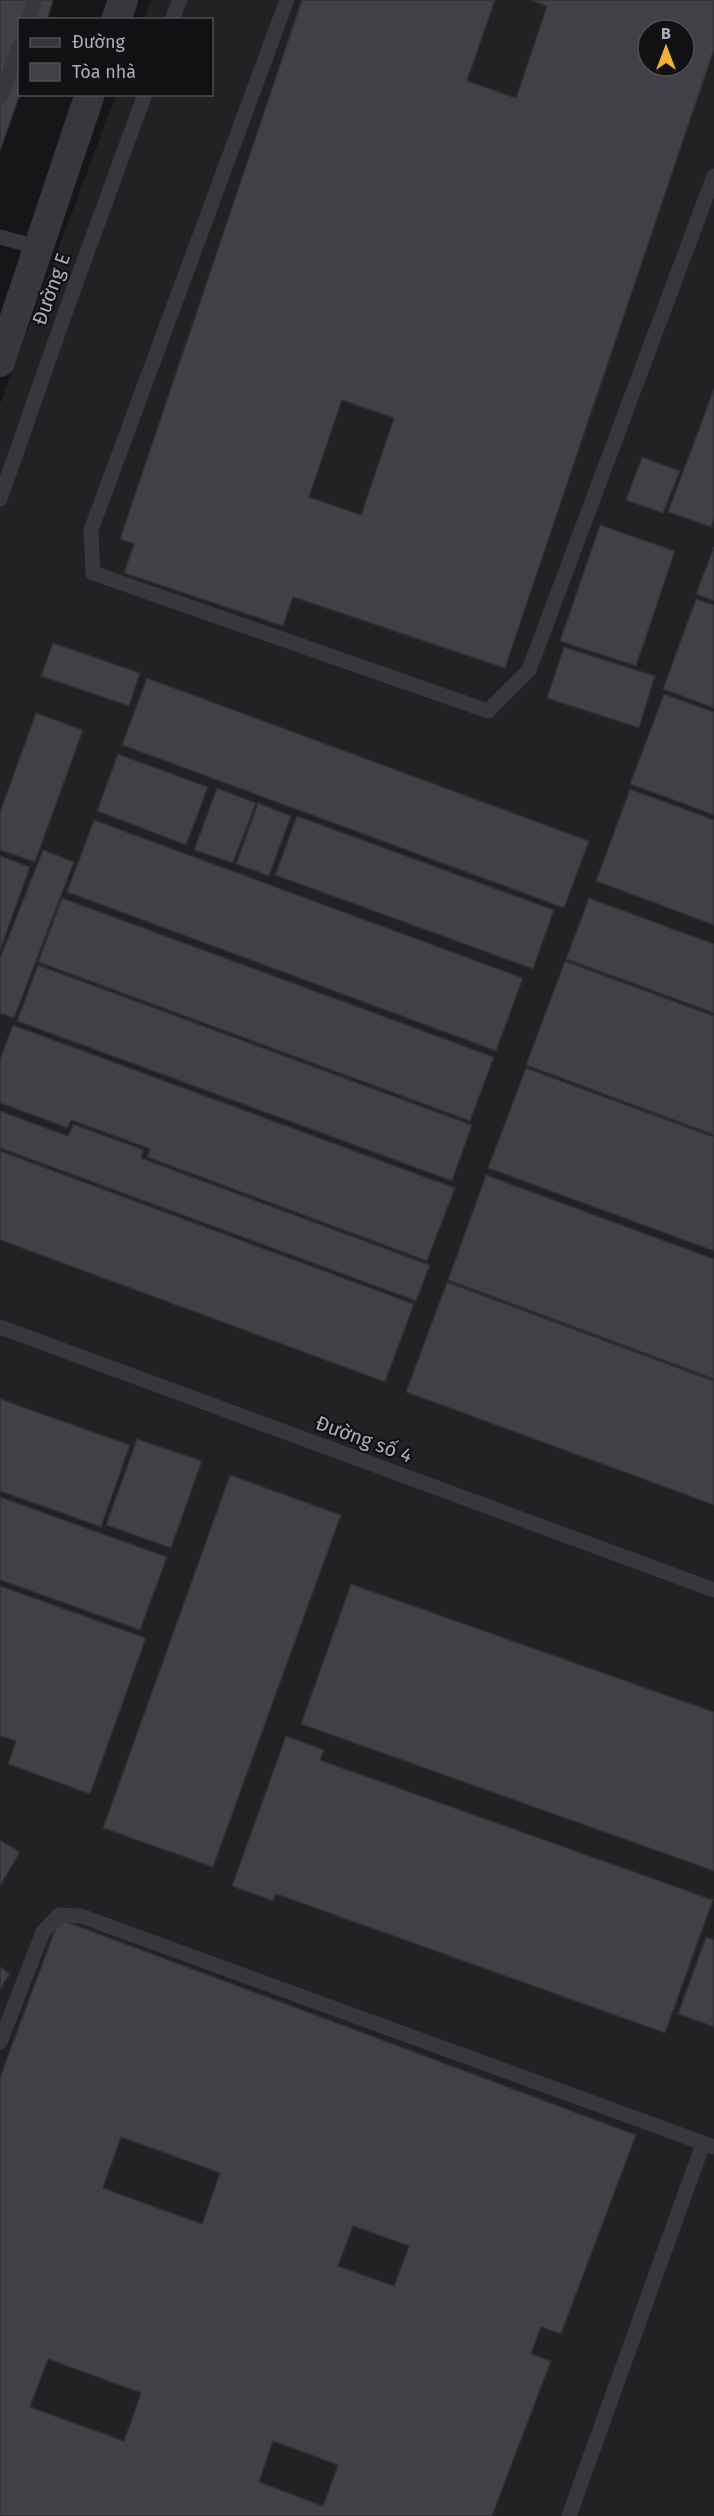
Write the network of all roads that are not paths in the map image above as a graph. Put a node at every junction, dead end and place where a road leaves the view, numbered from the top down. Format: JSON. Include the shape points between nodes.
{"nodes":[{"id":1,"x":35,"y":0,"type":"edge"},
{"id":2,"x":123,"y":0,"type":"edge"},
{"id":3,"x":180,"y":0,"type":"edge"},
{"id":4,"x":287,"y":0,"type":"edge"},
{"id":5,"x":29,"y":18,"type":"edge"},
{"id":6,"x":117,"y":18,"type":"edge"},
{"id":7,"x":173,"y":18,"type":"edge"},
{"id":8,"x":18,"y":50,"type":"edge"},
{"id":9,"x":89,"y":96,"type":"edge"},
{"id":10,"x":144,"y":96,"type":"edge"},
{"id":11,"x":0,"y":99,"type":"edge"},
{"id":12,"x":714,"y":176,"type":"edge"},
{"id":13,"x":0,"y":237,"type":"edge"},
{"id":14,"x":37,"y":247,"type":"junction"},
{"id":15,"x":0,"y":362,"type":"edge"},
{"id":16,"x":0,"y":499,"type":"edge"},
{"id":17,"x":0,"y":1327,"type":"edge"},
{"id":18,"x":714,"y":1590,"type":"edge"},
{"id":19,"x":0,"y":2042,"type":"edge"},
{"id":20,"x":709,"y":2146,"type":"edge"},
{"id":21,"x":569,"y":2516,"type":"edge"}],
"edges":[{"from":1,"to":5,"type":"lane"},
{"from":2,"to":6,"type":"street"},
{"from":3,"to":7,"type":"lane"},
{"from":4,"to":12,"type":"lane","via":[[91,531],[93,573],[488,711],[530,670]]},
{"from":8,"to":11,"type":"lane"},
{"from":9,"to":14,"type":"street"},
{"from":10,"to":16,"type":"lane","name":"Đường E"},
{"from":13,"to":14,"type":"lane"},
{"from":14,"to":15,"type":"street"},
{"from":17,"to":18,"type":"lane","name":"Đường số 4"},
{"from":19,"to":20,"type":"lane","via":[[43,1932],[59,1915],[81,1916]]},
{"from":20,"to":21,"type":"lane"}]}
